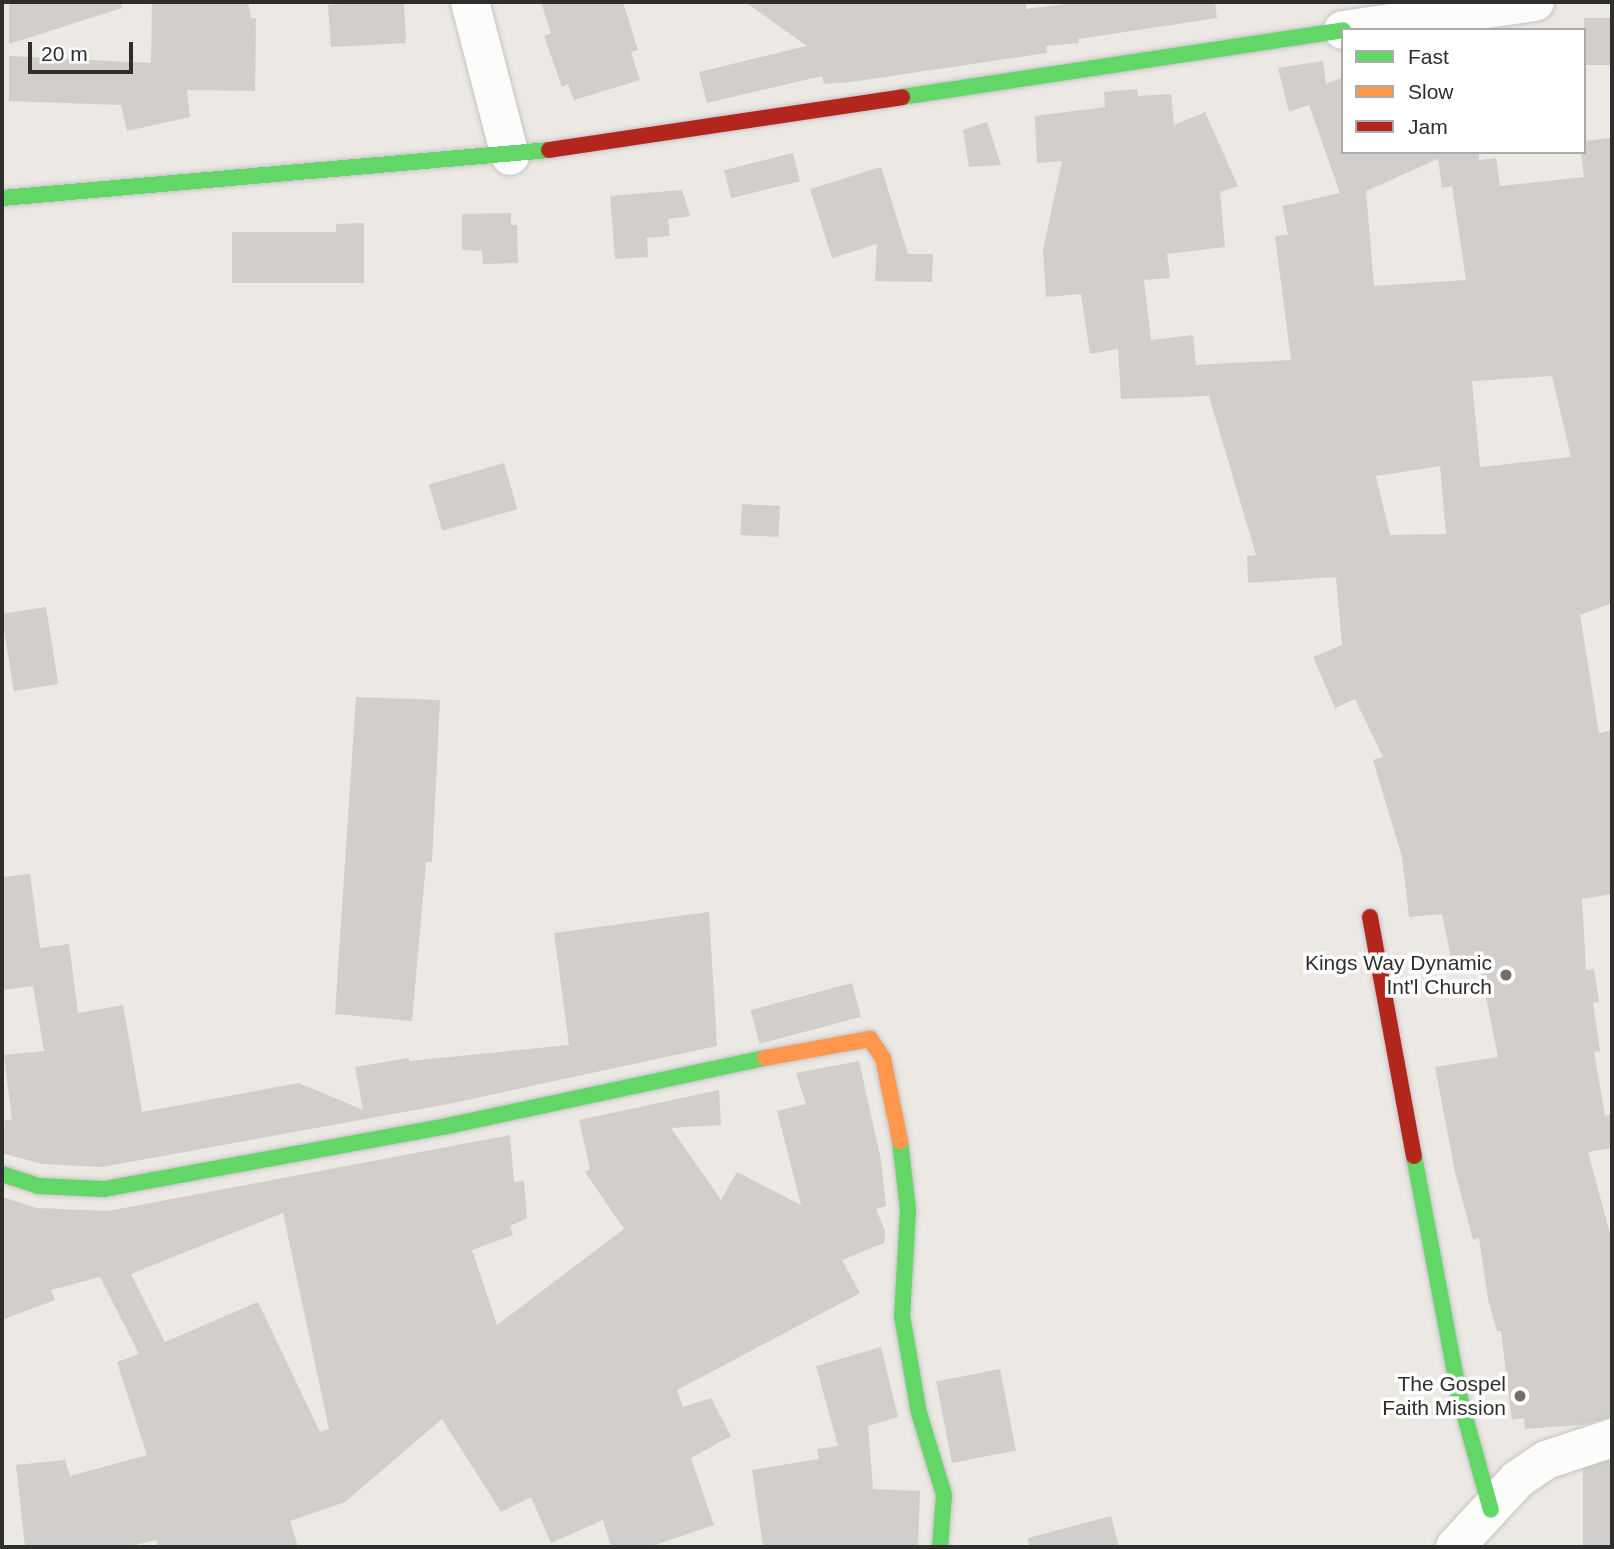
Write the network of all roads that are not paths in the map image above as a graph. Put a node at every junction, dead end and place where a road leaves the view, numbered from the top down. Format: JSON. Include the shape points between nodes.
{"nodes":[{"id":1,"x":470,"y":2,"type":"edge"},
{"id":2,"x":1535,"y":2,"type":"edge"},
{"id":3,"x":1357,"y":28,"type":"edge"},
{"id":4,"x":1341,"y":30,"type":"edge"},
{"id":5,"x":510,"y":156,"type":"junction"},
{"id":6,"x":2,"y":198,"type":"edge"},
{"id":7,"x":1370,"y":916,"type":"dead end"},
{"id":8,"x":2,"y":1174,"type":"edge"},
{"id":9,"x":1612,"y":1438,"type":"edge"},
{"id":10,"x":1491,"y":1510,"type":"junction"},
{"id":11,"x":940,"y":1547,"type":"edge"},
{"id":12,"x":1455,"y":1547,"type":"edge"}],
"edges":[{"from":1,"to":5,"type":"street"},
{"from":2,"to":3,"type":"street"},
{"from":4,"to":5,"type":"street"},
{"from":5,"to":6,"type":"street"},
{"from":7,"to":10,"type":"street","via":[[1459,1395]]},
{"from":8,"to":11,"type":"street","via":[[38,1186],[104,1189],[452,1125],[847,1040],[870,1039],[883,1058],[902,1151],[908,1210],[902,1316],[919,1413],[944,1495]]},
{"from":9,"to":10,"type":"street","via":[[1546,1460],[1518,1479]]},
{"from":10,"to":12,"type":"street"}]}
